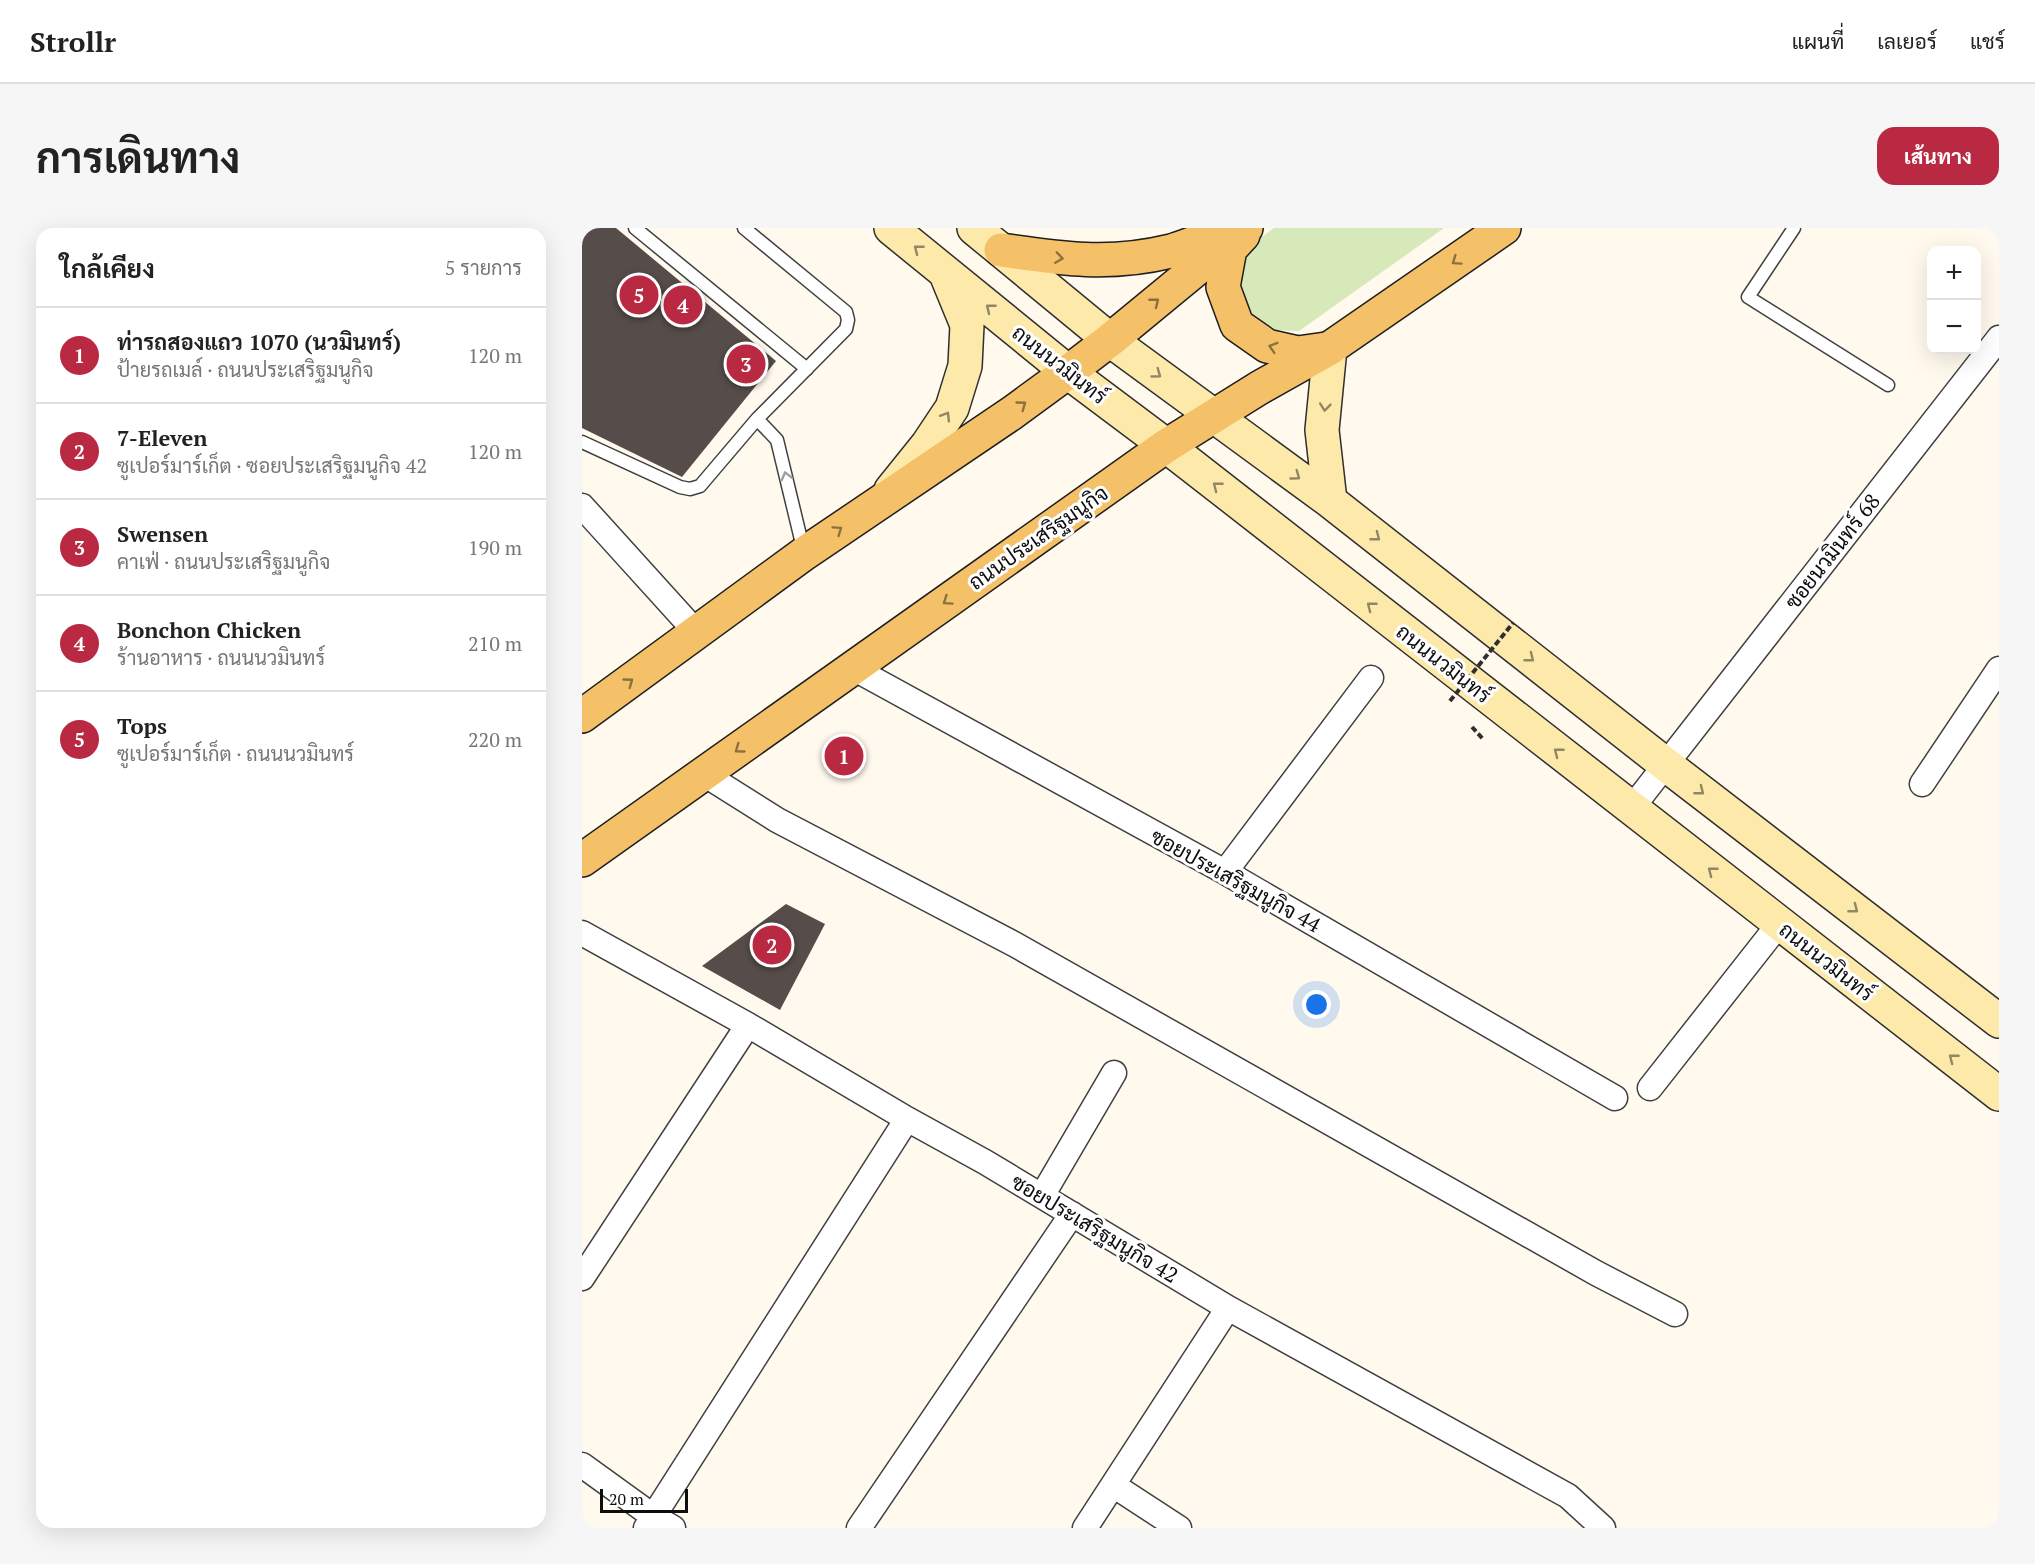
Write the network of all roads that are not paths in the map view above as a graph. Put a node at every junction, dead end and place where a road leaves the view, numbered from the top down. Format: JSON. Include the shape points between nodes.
{"nodes":[{"id":1,"x":634,"y":228,"type":"edge"},
{"id":2,"x":744,"y":228,"type":"edge"},
{"id":3,"x":891,"y":228,"type":"edge"},
{"id":4,"x":974,"y":228,"type":"edge"},
{"id":5,"x":1232,"y":228,"type":"edge"},
{"id":6,"x":1248,"y":228,"type":"edge"},
{"id":7,"x":1504,"y":228,"type":"edge"},
{"id":8,"x":1794,"y":228,"type":"edge"},
{"id":9,"x":1001,"y":250,"type":"junction"},
{"id":10,"x":945,"y":271,"type":"junction"},
{"id":11,"x":1999,"y":338,"type":"edge"},
{"id":12,"x":1110,"y":340,"type":"junction"},
{"id":13,"x":1330,"y":348,"type":"junction"},
{"id":14,"x":807,"y":369,"type":"junction"},
{"id":15,"x":1068,"y":372,"type":"junction"},
{"id":16,"x":1888,"y":384,"type":"dead end"},
{"id":17,"x":1215,"y":416,"type":"junction"},
{"id":18,"x":757,"y":418,"type":"junction"},
{"id":19,"x":582,"y":442,"type":"edge"},
{"id":20,"x":1166,"y":446,"type":"junction"},
{"id":21,"x":886,"y":496,"type":"junction"},
{"id":22,"x":1330,"y":501,"type":"junction"},
{"id":23,"x":582,"y":506,"type":"edge"},
{"id":24,"x":804,"y":554,"type":"junction"},
{"id":25,"x":697,"y":633,"type":"junction"},
{"id":26,"x":853,"y":668,"type":"junction"},
{"id":27,"x":1999,"y":669,"type":"edge"},
{"id":28,"x":1371,"y":678,"type":"dead end"},
{"id":29,"x":586,"y":709,"type":"edge"},
{"id":30,"x":1665,"y":764,"type":"junction"},
{"id":31,"x":704,"y":774,"type":"junction"},
{"id":32,"x":1922,"y":784,"type":"dead end"},
{"id":33,"x":1631,"y":809,"type":"junction"},
{"id":34,"x":582,"y":860,"type":"edge"},
{"id":35,"x":1225,"y":872,"type":"junction"},
{"id":36,"x":1779,"y":924,"type":"junction"},
{"id":37,"x":582,"y":933,"type":"edge"},
{"id":38,"x":1999,"y":1021,"type":"edge"},
{"id":39,"x":748,"y":1025,"type":"junction"},
{"id":40,"x":1114,"y":1073,"type":"dead end"},
{"id":41,"x":1650,"y":1088,"type":"dead end"},
{"id":42,"x":1999,"y":1094,"type":"edge"},
{"id":43,"x":1615,"y":1098,"type":"dead end"},
{"id":44,"x":907,"y":1119,"type":"junction"},
{"id":45,"x":1042,"y":1196,"type":"junction"},
{"id":46,"x":1072,"y":1214,"type":"junction"},
{"id":47,"x":582,"y":1278,"type":"edge"},
{"id":48,"x":1228,"y":1308,"type":"junction"},
{"id":49,"x":1675,"y":1314,"type":"dead end"},
{"id":50,"x":582,"y":1465,"type":"edge"},
{"id":51,"x":1113,"y":1485,"type":"junction"},
{"id":52,"x":658,"y":1524,"type":"edge"},
{"id":53,"x":859,"y":1528,"type":"edge"},
{"id":54,"x":1084,"y":1528,"type":"edge"},
{"id":55,"x":1179,"y":1528,"type":"edge"},
{"id":56,"x":1603,"y":1528,"type":"edge"}],
"edges":[{"from":1,"to":14,"type":"lane"},
{"from":2,"to":14,"type":"lane","via":[[846,312],[846,329]]},
{"from":10,"to":3,"type":"main road","name":"ถนนนวมินทร์","one_way":true},
{"from":4,"to":9,"type":"main road"},
{"from":9,"to":5,"type":"main road","one_way":true,"via":[[1069,260],[1132,258],[1173,250]]},
{"from":12,"to":6,"type":"main road","one_way":true},
{"from":13,"to":6,"type":"main road","one_way":true,"via":[[1298,353],[1267,346],[1236,325],[1223,287],[1230,249]]},
{"from":7,"to":13,"type":"main road","name":"ถนนประเสริฐมนูกิจ","one_way":true},
{"from":8,"to":16,"type":"lane","via":[[1748,297]]},
{"from":9,"to":12,"type":"main road"},
{"from":15,"to":10,"type":"main road","name":"ถนนนวมินทร์","one_way":true},
{"from":21,"to":10,"type":"main road","one_way":true,"via":[[952,408],[965,366],[967,325]]},
{"from":11,"to":30,"type":"street","name":"ซอยนวมินทร์ 68"},
{"from":12,"to":15,"type":"main road"},
{"from":12,"to":17,"type":"main road","one_way":true},
{"from":13,"to":17,"type":"main road","name":"ถนนประเสริฐมนูกิจ"},
{"from":13,"to":22,"type":"main road","one_way":true,"via":[[1322,430]]},
{"from":14,"to":18,"type":"lane"},
{"from":15,"to":20,"type":"main road","name":"ถนนนวมินทร์"},
{"from":21,"to":15,"type":"main road","one_way":true},
{"from":17,"to":20,"type":"main road","name":"ถนนประเสริฐมนูกิจ"},
{"from":17,"to":22,"type":"main road","one_way":true},
{"from":18,"to":19,"type":"lane","via":[[700,486],[690,489]]},
{"from":24,"to":18,"type":"lane","one_way":true,"via":[[777,440]]},
{"from":20,"to":26,"type":"main road","name":"ถนนประเสริฐมนูกิจ","one_way":true},
{"from":33,"to":20,"type":"main road","name":"ถนนนวมินทร์","one_way":true},
{"from":24,"to":21,"type":"main road","one_way":true},
{"from":22,"to":30,"type":"main road","one_way":true},
{"from":23,"to":25,"type":"street"},
{"from":24,"to":25,"type":"main road"},
{"from":29,"to":25,"type":"main road","one_way":true},
{"from":26,"to":31,"type":"main road","name":"ถนนประเสริฐมนูกิจ","one_way":true},
{"from":26,"to":35,"type":"street","name":"ซอยประเสริฐมนูกิจ 44"},
{"from":27,"to":32,"type":"street"},
{"from":28,"to":35,"type":"street"},
{"from":30,"to":33,"type":"street","name":"ซอยนวมินทร์ 68"},
{"from":30,"to":38,"type":"main road","one_way":true},
{"from":31,"to":34,"type":"main road","name":"ถนนประเสริฐมนูกิจ"},
{"from":31,"to":49,"type":"street","via":[[777,820],[1014,944]]},
{"from":36,"to":33,"type":"main road","name":"ถนนนวมินทร์","one_way":true},
{"from":35,"to":43,"type":"street","name":"ซอยประเสริฐมนูกิจ 44"},
{"from":36,"to":41,"type":"street"},
{"from":42,"to":36,"type":"main road","name":"ถนนนวมินทร์","one_way":true},
{"from":37,"to":39,"type":"street","name":"ซอยประเสริฐมนูกิจ 42"},
{"from":39,"to":44,"type":"street","name":"ซอยประเสริฐมนูกิจ 42"},
{"from":39,"to":47,"type":"street"},
{"from":40,"to":45,"type":"street"},
{"from":44,"to":45,"type":"street","name":"ซอยประเสริฐมนูกิจ 42"},
{"from":44,"to":52,"type":"street"},
{"from":45,"to":46,"type":"street","name":"ซอยประเสริฐมนูกิจ 42"},
{"from":46,"to":48,"type":"street","name":"ซอยประเสริฐมนูกิจ 42"},
{"from":46,"to":53,"type":"street"},
{"from":48,"to":51,"type":"street"},
{"from":48,"to":56,"type":"street","name":"ซอยประเสริฐมนูกิจ 42","via":[[1568,1496]]},
{"from":50,"to":52,"type":"street"},
{"from":51,"to":54,"type":"street"},
{"from":51,"to":55,"type":"street"}]}
